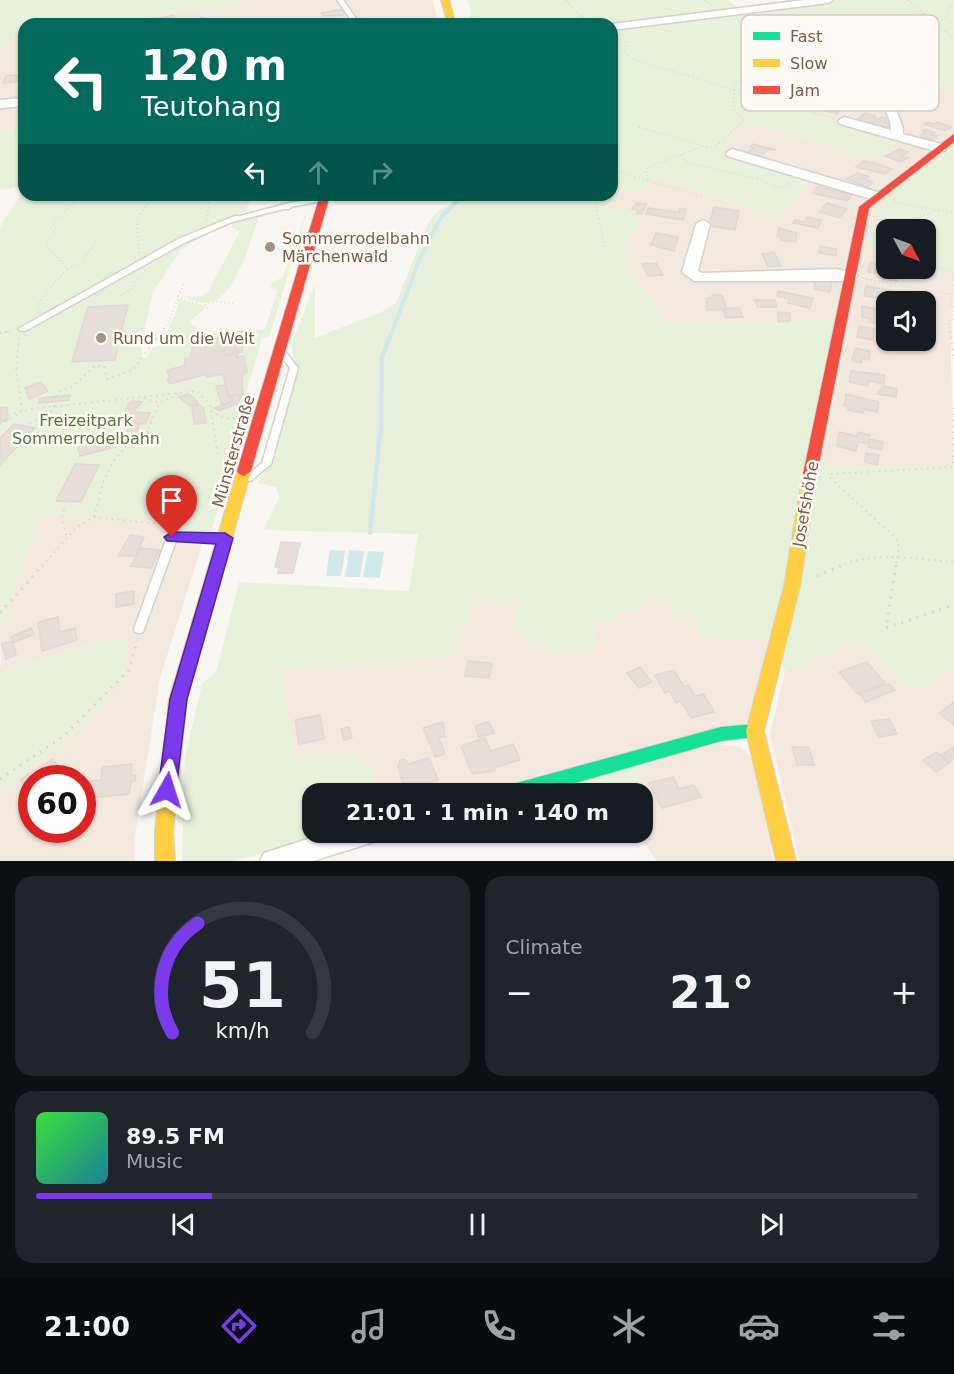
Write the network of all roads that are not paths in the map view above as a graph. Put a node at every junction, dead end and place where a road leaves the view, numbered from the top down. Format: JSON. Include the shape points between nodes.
{"nodes":[{"id":1,"x":340,"y":0,"type":"edge"},
{"id":2,"x":445,"y":0,"type":"edge"},
{"id":3,"x":828,"y":0,"type":"edge"},
{"id":4,"x":353,"y":18,"type":"edge"},
{"id":5,"x":450,"y":18,"type":"edge"},
{"id":6,"x":618,"y":28,"type":"edge"},
{"id":7,"x":18,"y":102,"type":"edge"},
{"id":8,"x":0,"y":104,"type":"edge"},
{"id":9,"x":892,"y":111,"type":"edge"},
{"id":10,"x":844,"y":121,"type":"road end"},
{"id":11,"x":897,"y":136,"type":"junction"},
{"id":12,"x":954,"y":137,"type":"edge"},
{"id":13,"x":940,"y":148,"type":"junction"},
{"id":14,"x":732,"y":153,"type":"road end"},
{"id":15,"x":875,"y":197,"type":"junction"},
{"id":16,"x":304,"y":201,"type":"edge"},
{"id":17,"x":323,"y":201,"type":"edge"},
{"id":18,"x":703,"y":224,"type":"dead end"},
{"id":19,"x":850,"y":276,"type":"junction"},
{"id":20,"x":22,"y":329,"type":"road end"},
{"id":21,"x":280,"y":351,"type":"junction"},
{"id":22,"x":242,"y":483,"type":"junction"},
{"id":23,"x":225,"y":538,"type":"junction"},
{"id":24,"x":139,"y":629,"type":"road end"},
{"id":25,"x":755,"y":731,"type":"junction"},
{"id":26,"x":546,"y":783,"type":"edge"},
{"id":27,"x":334,"y":843,"type":"edge"},
{"id":28,"x":165,"y":861,"type":"edge"},
{"id":29,"x":273,"y":861,"type":"edge"},
{"id":30,"x":786,"y":861,"type":"edge"}],
"edges":[{"from":1,"to":4,"type":"lane"},
{"from":2,"to":5,"type":"street"},
{"from":3,"to":6,"type":"street"},
{"from":7,"to":8,"type":"street"},
{"from":9,"to":11,"type":"street","via":[[897,118]]},
{"from":10,"to":11,"type":"street"},
{"from":11,"to":13,"type":"street"},
{"from":12,"to":13,"type":"street","name":"Josefshöhe"},
{"from":13,"to":15,"type":"street","name":"Josefshöhe"},
{"from":14,"to":15,"type":"street"},
{"from":15,"to":19,"type":"street","name":"Josefshöhe","via":[[864,207]]},
{"from":16,"to":20,"type":"lane","via":[[215,225]]},
{"from":17,"to":21,"type":"street","name":"Münsterstraße"},
{"from":18,"to":19,"type":"street","via":[[690,273],[699,278]]},
{"from":19,"to":25,"type":"street","name":"Josefshöhe","via":[[810,473],[792,586]]},
{"from":21,"to":22,"type":"street","name":"Münsterstraße"},
{"from":21,"to":22,"type":"lane","via":[[294,368],[266,464]]},
{"from":22,"to":23,"type":"street","name":"Münsterstraße"},
{"from":23,"to":24,"type":"lane","via":[[172,537]]},
{"from":23,"to":28,"type":"street","name":"Münsterstraße","via":[[178,699],[164,831]]},
{"from":25,"to":26,"type":"street","via":[[721,735]]},
{"from":25,"to":30,"type":"street","name":"Josefshöhe"},
{"from":27,"to":29,"type":"street"}]}
